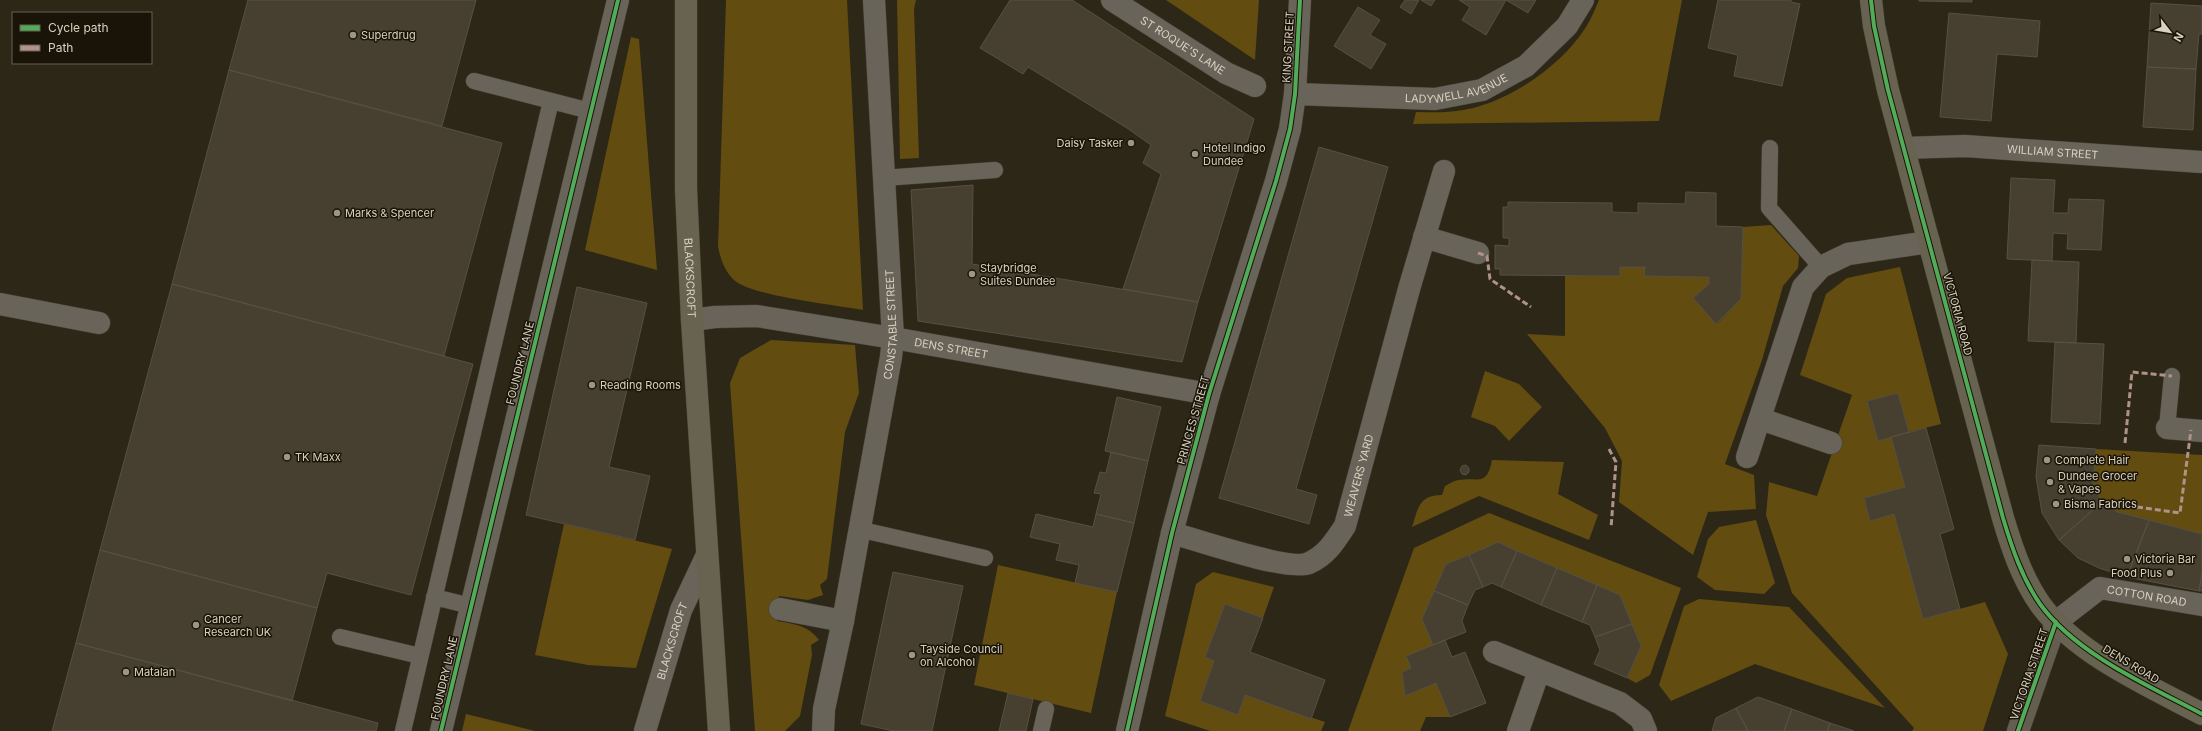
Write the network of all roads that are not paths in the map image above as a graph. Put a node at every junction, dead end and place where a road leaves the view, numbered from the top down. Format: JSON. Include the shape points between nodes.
{"nodes":[{"id":1,"x":618,"y":0,"type":"edge"},
{"id":2,"x":686,"y":0,"type":"edge"},
{"id":3,"x":874,"y":0,"type":"edge"},
{"id":4,"x":1112,"y":0,"type":"edge"},
{"id":5,"x":1300,"y":0,"type":"edge"},
{"id":6,"x":1583,"y":0,"type":"edge"},
{"id":7,"x":1871,"y":0,"type":"edge"},
{"id":8,"x":474,"y":80,"type":"dead end"},
{"id":9,"x":1255,"y":86,"type":"dead end"},
{"id":10,"x":1295,"y":94,"type":"junction"},
{"id":11,"x":552,"y":100,"type":"junction"},
{"id":12,"x":590,"y":111,"type":"junction"},
{"id":13,"x":1770,"y":148,"type":"dead end"},
{"id":14,"x":1904,"y":148,"type":"junction"},
{"id":15,"x":2202,"y":162,"type":"edge"},
{"id":16,"x":995,"y":170,"type":"dead end"},
{"id":17,"x":1444,"y":170,"type":"dead end"},
{"id":18,"x":883,"y":178,"type":"junction"},
{"id":19,"x":1424,"y":237,"type":"junction"},
{"id":20,"x":1929,"y":242,"type":"junction"},
{"id":21,"x":1478,"y":253,"type":"dead end"},
{"id":22,"x":1821,"y":267,"type":"junction"},
{"id":23,"x":0,"y":304,"type":"edge"},
{"id":24,"x":692,"y":320,"type":"junction"},
{"id":25,"x":99,"y":323,"type":"dead end"},
{"id":26,"x":893,"y":338,"type":"junction"},
{"id":27,"x":2172,"y":376,"type":"dead end"},
{"id":28,"x":1210,"y":394,"type":"junction"},
{"id":29,"x":1761,"y":418,"type":"junction"},
{"id":30,"x":2167,"y":428,"type":"joint"},
{"id":31,"x":2202,"y":431,"type":"edge"},
{"id":32,"x":1831,"y":443,"type":"dead end"},
{"id":33,"x":1747,"y":457,"type":"dead end"},
{"id":34,"x":858,"y":528,"type":"junction"},
{"id":35,"x":1172,"y":533,"type":"junction"},
{"id":36,"x":707,"y":555,"type":"junction"},
{"id":37,"x":985,"y":558,"type":"dead end"},
{"id":38,"x":434,"y":597,"type":"junction"},
{"id":39,"x":2202,"y":605,"type":"edge"},
{"id":40,"x":471,"y":606,"type":"junction"},
{"id":41,"x":780,"y":609,"type":"dead end"},
{"id":42,"x":843,"y":621,"type":"junction"},
{"id":43,"x":2056,"y":622,"type":"junction"},
{"id":44,"x":340,"y":637,"type":"dead end"},
{"id":45,"x":1494,"y":652,"type":"dead end"},
{"id":46,"x":420,"y":656,"type":"junction"},
{"id":47,"x":1539,"y":671,"type":"junction"},
{"id":48,"x":1046,"y":709,"type":"dead end"},
{"id":49,"x":2202,"y":714,"type":"edge"},
{"id":50,"x":403,"y":731,"type":"edge"},
{"id":51,"x":441,"y":731,"type":"edge"},
{"id":52,"x":645,"y":731,"type":"edge"},
{"id":53,"x":719,"y":731,"type":"edge"},
{"id":54,"x":823,"y":731,"type":"edge"},
{"id":55,"x":1041,"y":731,"type":"edge"},
{"id":56,"x":1127,"y":731,"type":"edge"},
{"id":57,"x":1518,"y":731,"type":"edge"},
{"id":58,"x":1646,"y":731,"type":"edge"},
{"id":59,"x":2018,"y":731,"type":"edge"}],
"edges":[{"from":1,"to":12,"type":"street","name":"FOUNDRY LANE"},
{"from":2,"to":24,"type":"main road","name":"BLACKSCROFT","via":[[686,189]]},
{"from":3,"to":18,"type":"street","name":"CONSTABLE STREET"},
{"from":4,"to":9,"type":"street","name":"ST ROQUE'S LANE","via":[[1226,73]]},
{"from":5,"to":10,"type":"street","name":"KING STREET"},
{"from":6,"to":10,"type":"street","name":"LADYWELL AVENUE","via":[[1568,26],[1526,66],[1482,90],[1435,99]]},
{"from":7,"to":14,"type":"main road","name":"VICTORIA ROAD","via":[[1886,83]]},
{"from":8,"to":11,"type":"lane"},
{"from":10,"to":28,"type":"street","name":"PRINCES STREET","via":[[1283,154]]},
{"from":11,"to":12,"type":"lane"},
{"from":11,"to":38,"type":"lane"},
{"from":12,"to":40,"type":"street","name":"FOUNDRY LANE"},
{"from":13,"to":22,"type":"lane","via":[[1769,208]]},
{"from":14,"to":15,"type":"street","name":"WILLIAM STREET","via":[[1965,146]]},
{"from":14,"to":20,"type":"main road","name":"VICTORIA ROAD"},
{"from":16,"to":18,"type":"lane"},
{"from":17,"to":19,"type":"street","name":"WEAVERS YARD"},
{"from":18,"to":26,"type":"street","name":"CONSTABLE STREET"},
{"from":19,"to":21,"type":"street"},
{"from":19,"to":35,"type":"street","name":"WEAVERS YARD","via":[[1345,526],[1329,551],[1308,564],[1287,565]]},
{"from":20,"to":22,"type":"street","via":[[1848,254]]},
{"from":20,"to":43,"type":"main road","name":"VICTORIA ROAD","via":[[2013,550],[2026,581],[2040,604]]},
{"from":22,"to":29,"type":"street","via":[[1802,287]]},
{"from":23,"to":25,"type":"street"},
{"from":24,"to":26,"type":"street","name":"DENS STREET","via":[[756,316]]},
{"from":24,"to":36,"type":"main road","name":"BLACKSCROFT"},
{"from":26,"to":28,"type":"street","name":"DENS STREET"},
{"from":26,"to":34,"type":"street","name":"CONSTABLE STREET"},
{"from":27,"to":30,"type":"lane"},
{"from":28,"to":35,"type":"street","name":"PRINCES STREET"},
{"from":29,"to":32,"type":"street"},
{"from":29,"to":33,"type":"street"},
{"from":30,"to":31,"type":"street"},
{"from":34,"to":37,"type":"lane"},
{"from":34,"to":42,"type":"street","name":"CONSTABLE STREET"},
{"from":35,"to":56,"type":"street","name":"PRINCES STREET"},
{"from":36,"to":52,"type":"street","name":"BLACKSCROFT","via":[[681,610]]},
{"from":36,"to":53,"type":"main road","name":"BLACKSCROFT"},
{"from":38,"to":40,"type":"lane"},
{"from":38,"to":46,"type":"lane"},
{"from":39,"to":43,"type":"street","name":"COTTON ROAD","via":[[2100,588]]},
{"from":40,"to":51,"type":"street","name":"FOUNDRY LANE"},
{"from":41,"to":42,"type":"street"},
{"from":42,"to":54,"type":"street","name":"CONSTABLE STREET","via":[[824,709]]},
{"from":43,"to":49,"type":"main road","name":"DENS ROAD","via":[[2106,660]]},
{"from":43,"to":59,"type":"main road","name":"VICTORIA STREET"},
{"from":44,"to":46,"type":"lane"},
{"from":45,"to":47,"type":"street"},
{"from":46,"to":50,"type":"lane"},
{"from":47,"to":57,"type":"street"},
{"from":47,"to":58,"type":"street","via":[[1620,703],[1641,719]]},
{"from":48,"to":55,"type":"lane"}]}
